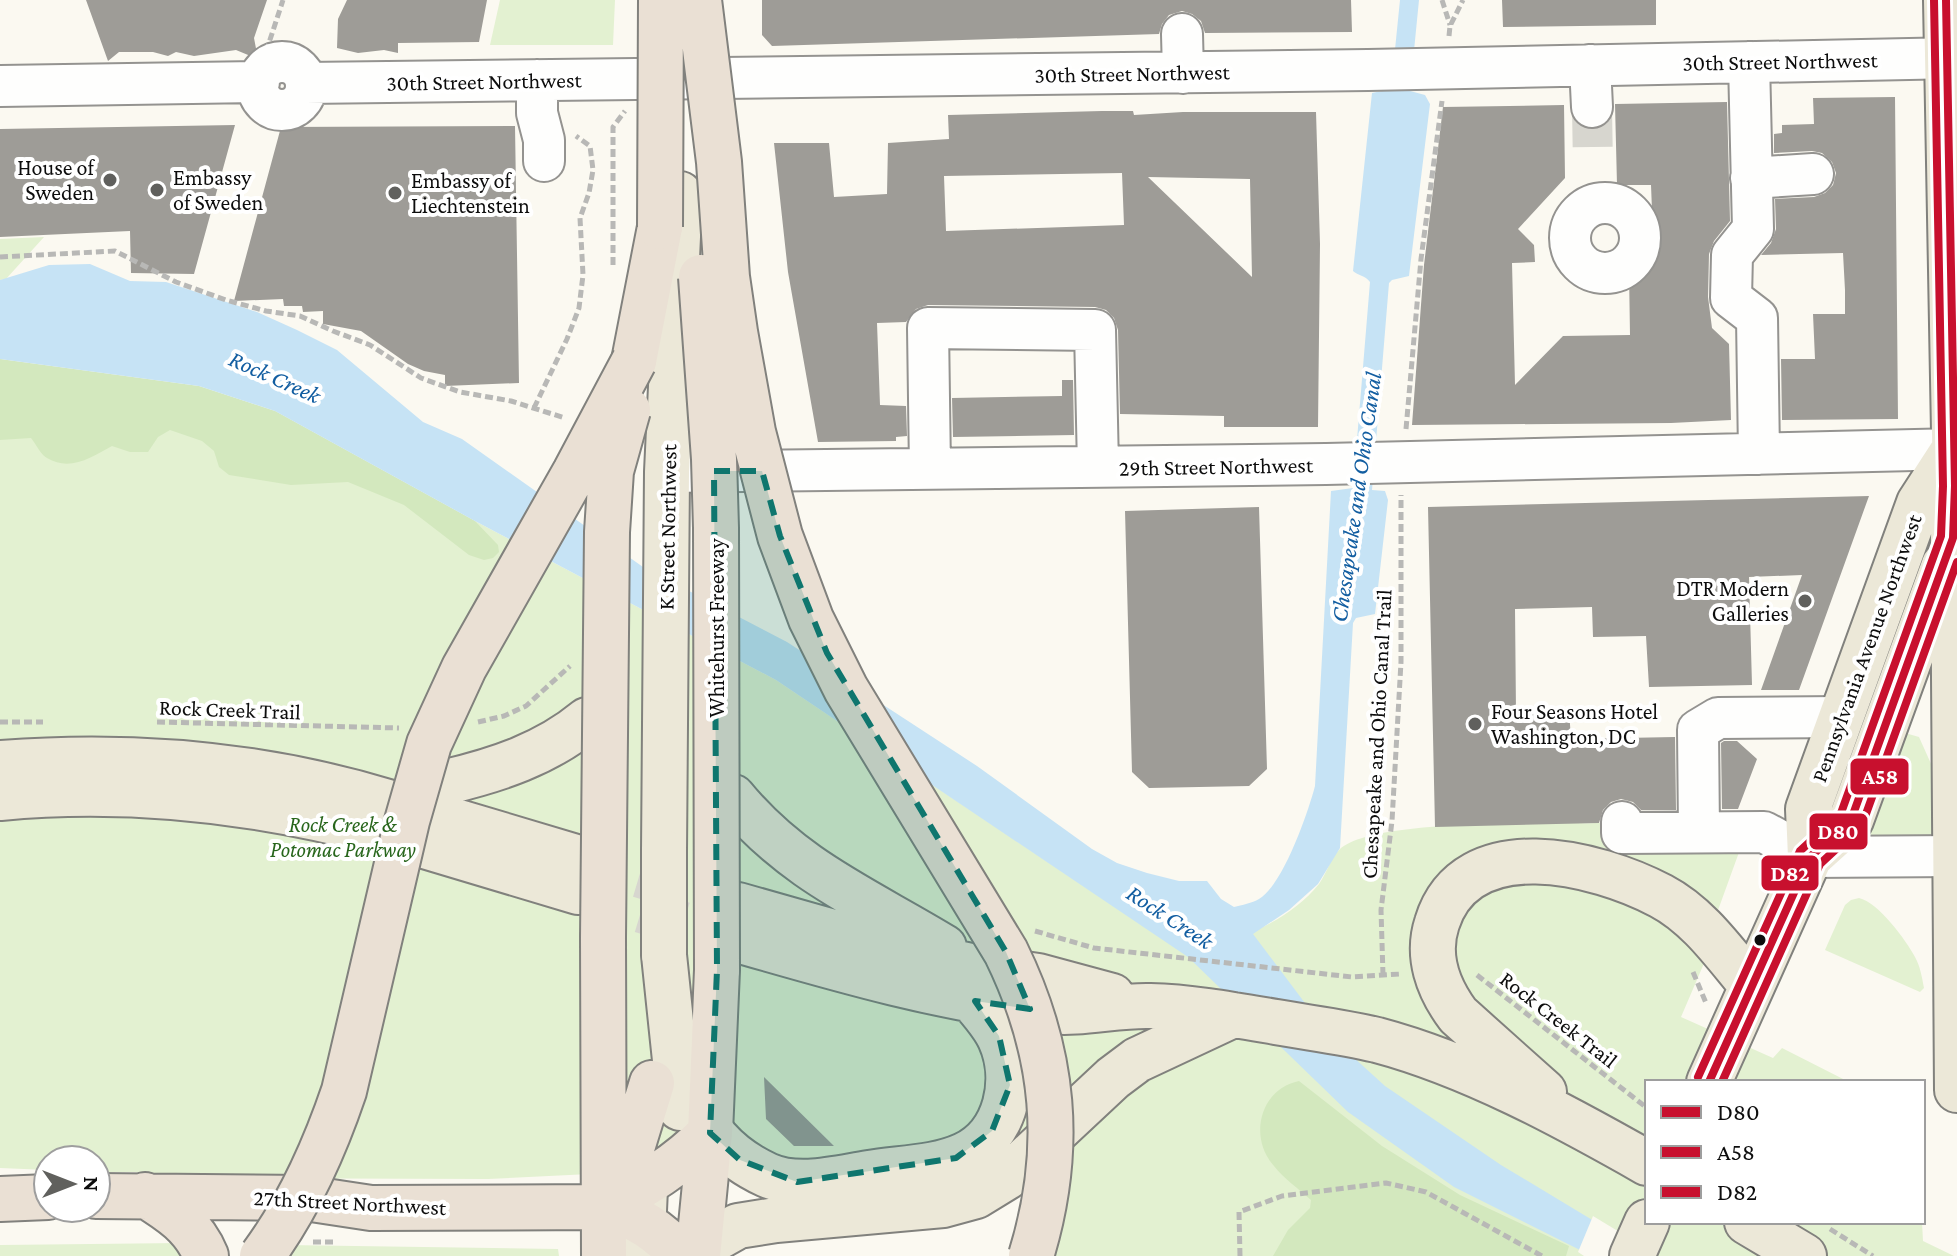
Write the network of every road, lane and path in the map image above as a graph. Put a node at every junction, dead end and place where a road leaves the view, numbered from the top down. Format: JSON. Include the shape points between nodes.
{"nodes":[{"id":1,"x":283,"y":0,"type":"edge"},
{"id":2,"x":661,"y":0,"type":"edge"},
{"id":3,"x":681,"y":0,"type":"edge"},
{"id":4,"x":699,"y":0,"type":"edge"},
{"id":5,"x":1442,"y":0,"type":"edge"},
{"id":6,"x":1463,"y":0,"type":"edge"},
{"id":7,"x":1946,"y":0,"type":"edge"},
{"id":8,"x":1450,"y":26,"type":"junction"},
{"id":9,"x":1182,"y":34,"type":"dead end"},
{"id":10,"x":1952,"y":58,"type":"edge"},
{"id":11,"x":1749,"y":62,"type":"junction"},
{"id":12,"x":1590,"y":65,"type":"junction"},
{"id":13,"x":1441,"y":67,"type":"junction"},
{"id":14,"x":1183,"y":73,"type":"junction"},
{"id":15,"x":261,"y":77,"type":"junction"},
{"id":16,"x":681,"y":79,"type":"junction"},
{"id":17,"x":532,"y":80,"type":"junction"},
{"id":18,"x":0,"y":86,"type":"edge"},
{"id":19,"x":1592,"y":107,"type":"tunnel mouth"},
{"id":20,"x":572,"y":134,"type":"dead end"},
{"id":21,"x":533,"y":161,"type":"dead end"},
{"id":22,"x":1813,"y":174,"type":"dead end"},
{"id":23,"x":1751,"y":178,"type":"junction"},
{"id":24,"x":0,"y":257,"type":"edge"},
{"id":25,"x":634,"y":361,"type":"junction"},
{"id":26,"x":534,"y":408,"type":"junction"},
{"id":27,"x":571,"y":420,"type":"dead end"},
{"id":28,"x":1956,"y":449,"type":"edge"},
{"id":29,"x":1759,"y":454,"type":"junction"},
{"id":30,"x":1403,"y":464,"type":"junction"},
{"id":31,"x":1098,"y":467,"type":"junction"},
{"id":32,"x":930,"y":469,"type":"junction"},
{"id":33,"x":667,"y":472,"type":"junction"},
{"id":34,"x":1953,"y":538,"type":"junction"},
{"id":35,"x":579,"y":658,"type":"dead end"},
{"id":36,"x":1842,"y":717,"type":"junction"},
{"id":37,"x":1890,"y":717,"type":"junction"},
{"id":38,"x":587,"y":720,"type":"dead end"},
{"id":39,"x":0,"y":722,"type":"edge"},
{"id":40,"x":47,"y":722,"type":"dead end"},
{"id":41,"x":141,"y":722,"type":"dead end"},
{"id":42,"x":472,"y":723,"type":"dead end"},
{"id":43,"x":411,"y":727,"type":"dead end"},
{"id":44,"x":1956,"y":732,"type":"edge"},
{"id":45,"x":0,"y":763,"type":"edge"},
{"id":46,"x":733,"y":797,"type":"dead end"},
{"id":47,"x":0,"y":798,"type":"edge"},
{"id":48,"x":410,"y":810,"type":"junction"},
{"id":49,"x":1622,"y":822,"type":"dead end"},
{"id":50,"x":1699,"y":831,"type":"junction"},
{"id":51,"x":1956,"y":856,"type":"edge"},
{"id":52,"x":1810,"y":857,"type":"junction"},
{"id":53,"x":577,"y":874,"type":"tunnel mouth"},
{"id":54,"x":730,"y":938,"type":"junction"},
{"id":55,"x":1153,"y":954,"type":"dead end"},
{"id":56,"x":1474,"y":973,"type":"dead end"},
{"id":57,"x":974,"y":984,"type":"junction"},
{"id":58,"x":1752,"y":986,"type":"junction"},
{"id":59,"x":1233,"y":1015,"type":"junction"},
{"id":60,"x":1710,"y":1080,"type":"edge"},
{"id":61,"x":665,"y":1081,"type":"junction"},
{"id":62,"x":1957,"y":1090,"type":"edge"},
{"id":63,"x":1645,"y":1106,"type":"edge"},
{"id":64,"x":1586,"y":1128,"type":"junction"},
{"id":65,"x":697,"y":1146,"type":"junction"},
{"id":66,"x":1645,"y":1162,"type":"edge"},
{"id":67,"x":145,"y":1195,"type":"junction"},
{"id":68,"x":112,"y":1196,"type":"edge"},
{"id":69,"x":32,"y":1198,"type":"edge"},
{"id":70,"x":0,"y":1199,"type":"edge"},
{"id":71,"x":371,"y":1208,"type":"junction"},
{"id":72,"x":633,"y":1217,"type":"edge"},
{"id":73,"x":1646,"y":1224,"type":"edge"},
{"id":74,"x":1750,"y":1224,"type":"edge"},
{"id":75,"x":1822,"y":1224,"type":"edge"},
{"id":76,"x":206,"y":1256,"type":"edge"},
{"id":77,"x":239,"y":1256,"type":"edge"},
{"id":78,"x":262,"y":1256,"type":"edge"},
{"id":79,"x":604,"y":1256,"type":"edge"},
{"id":80,"x":682,"y":1256,"type":"edge"},
{"id":81,"x":698,"y":1256,"type":"edge"},
{"id":82,"x":1031,"y":1256,"type":"edge"},
{"id":83,"x":1240,"y":1256,"type":"edge"},
{"id":84,"x":1542,"y":1256,"type":"edge"},
{"id":85,"x":1632,"y":1256,"type":"edge"},
{"id":86,"x":1804,"y":1256,"type":"edge"},
{"id":87,"x":1873,"y":1256,"type":"edge"}],
"edges":[{"from":1,"to":15,"type":"path"},
{"from":2,"to":25,"type":"highway","bridge":true,"via":[[660,227]]},
{"from":3,"to":16,"type":"main road","name":"K Street Northwest"},
{"from":4,"to":54,"type":"highway","name":"Whitehurst Freeway","bridge":true,"via":[[700,258],[714,459]]},
{"from":4,"to":82,"type":"highway","bridge":true,"via":[[735,332],[780,536],[827,653],[1006,952],[1041,1043],[1052,1141],[1047,1199]]},
{"from":5,"to":8,"type":"path"},
{"from":6,"to":8,"type":"path","name":"Chesapeake and Ohio Canal Trail"},
{"from":7,"to":10,"type":"main road"},
{"from":8,"to":13,"type":"path","name":"Chesapeake and Ohio Canal Trail"},
{"from":9,"to":14,"type":"street"},
{"from":10,"to":11,"type":"street","name":"30th Street Northwest"},
{"from":10,"to":28,"type":"main road"},
{"from":11,"to":12,"type":"street","name":"30th Street Northwest"},
{"from":11,"to":23,"type":"street"},
{"from":12,"to":13,"type":"street","name":"30th Street Northwest"},
{"from":12,"to":19,"type":"street"},
{"from":13,"to":14,"type":"street","name":"30th Street Northwest"},
{"from":13,"to":30,"type":"path","name":"Chesapeake and Ohio Canal Trail"},
{"from":14,"to":16,"type":"street","name":"30th Street Northwest"},
{"from":15,"to":17,"type":"street","name":"30th Street Northwest","via":[[263,102],[285,111],[303,98],[306,83]]},
{"from":15,"to":18,"type":"street"},
{"from":16,"to":17,"type":"street","name":"30th Street Northwest"},
{"from":16,"to":33,"type":"main road","name":"K Street Northwest"},
{"from":17,"to":21,"type":"street","via":[[544,140]]},
{"from":20,"to":26,"type":"path","via":[[590,146],[593,170],[580,218],[580,297],[567,339]]},
{"from":22,"to":23,"type":"street"},
{"from":23,"to":29,"type":"street","via":[[1753,229],[1732,255],[1731,298],[1757,318]]},
{"from":24,"to":26,"type":"path","via":[[115,251],[176,282],[300,316],[370,345],[421,378]]},
{"from":25,"to":72,"type":"highway","bridge":true,"via":[[632,400],[611,471],[607,532],[603,938]]},
{"from":25,"to":78,"type":"highway","bridge":true,"via":[[435,730],[407,821],[332,1128],[303,1190]]},
{"from":26,"to":27,"type":"path"},
{"from":28,"to":29,"type":"street","name":"29th Street Northwest"},
{"from":28,"to":34,"type":"main road"},
{"from":28,"to":36,"type":"main road","name":"Pennsylvania Avenue Northwest","via":[[1919,503]]},
{"from":29,"to":30,"type":"street","name":"29th Street Northwest"},
{"from":30,"to":31,"type":"street","name":"29th Street Northwest"},
{"from":30,"to":55,"type":"path","name":"Chesapeake and Ohio Canal Trail","via":[[1401,662],[1381,910],[1383,975],[1352,977]]},
{"from":31,"to":32,"type":"street","name":"29th Street Northwest"},
{"from":31,"to":32,"type":"street","via":[[1095,330],[928,328]]},
{"from":32,"to":33,"type":"street","name":"29th Street Northwest"},
{"from":33,"to":61,"type":"main road","name":"K Street Northwest","bridge":true},
{"from":34,"to":37,"type":"main road","name":"Pennsylvania Avenue Northwest"},
{"from":34,"to":44,"type":"main road"},
{"from":35,"to":42,"type":"path","via":[[526,706]]},
{"from":36,"to":37,"type":"main road"},
{"from":36,"to":50,"type":"street","via":[[1718,718],[1698,730]]},
{"from":36,"to":52,"type":"main road","name":"Pennsylvania Avenue Northwest","via":[[1808,809]]},
{"from":37,"to":44,"type":"main road","via":[[1930,720]]},
{"from":37,"to":52,"type":"main road","name":"Pennsylvania Avenue Northwest","via":[[1851,820]]},
{"from":38,"to":48,"type":"main road","via":[[567,736]]},
{"from":39,"to":40,"type":"path"},
{"from":41,"to":43,"type":"path","name":"Rock Creek Trail"},
{"from":44,"to":51,"type":"main road"},
{"from":45,"to":48,"type":"main road","via":[[76,760],[227,767],[340,788]]},
{"from":46,"to":57,"type":"main road","via":[[790,855],[905,924]]},
{"from":47,"to":48,"type":"main road","via":[[118,794],[311,816]]},
{"from":48,"to":53,"type":"main road"},
{"from":49,"to":50,"type":"street","via":[[1622,833]]},
{"from":50,"to":52,"type":"street","via":[[1764,832]]},
{"from":51,"to":52,"type":"street"},
{"from":51,"to":62,"type":"main road"},
{"from":52,"to":58,"type":"main road","name":"Pennsylvania Avenue Northwest"},
{"from":54,"to":57,"type":"main road","via":[[900,951]]},
{"from":54,"to":65,"type":"highway","name":"Whitehurst Freeway"},
{"from":56,"to":63,"type":"path","name":"Rock Creek Trail"},
{"from":57,"to":59,"type":"main road","via":[[1038,976],[1149,1006]]},
{"from":57,"to":65,"type":"main road","via":[[999,1036],[1010,1085],[992,1131],[968,1153],[940,1162],[797,1182],[770,1177]]},
{"from":58,"to":60,"type":"main road","name":"Pennsylvania Avenue Northwest"},
{"from":58,"to":64,"type":"main road","via":[[1679,906],[1636,884],[1543,861],[1492,867],[1464,881],[1442,909],[1433,938],[1435,971],[1448,1001],[1470,1027]]},
{"from":59,"to":64,"type":"main road","via":[[1407,1049]]},
{"from":59,"to":81,"type":"main road","via":[[1137,1060],[1007,1177],[976,1196],[943,1205],[746,1224],[724,1233]]},
{"from":61,"to":65,"type":"main road"},
{"from":61,"to":72,"type":"highway","via":[[629,1158]]},
{"from":64,"to":66,"type":"main road"},
{"from":65,"to":72,"type":"highway"},
{"from":65,"to":81,"type":"highway","name":"Whitehurst Freeway"},
{"from":67,"to":68,"type":"highway","name":"27th Street Northwest"},
{"from":67,"to":71,"type":"highway","name":"27th Street Northwest","via":[[305,1198]]},
{"from":67,"to":76,"type":"highway","via":[[195,1233]]},
{"from":69,"to":70,"type":"highway"},
{"from":71,"to":72,"type":"highway","name":"27th Street Northwest"},
{"from":71,"to":77,"type":"highway","via":[[271,1225],[248,1240]]},
{"from":72,"to":79,"type":"highway"},
{"from":72,"to":80,"type":"highway","via":[[666,1238]]},
{"from":73,"to":85,"type":"main road"},
{"from":74,"to":86,"type":"main road"},
{"from":75,"to":87,"type":"path"},
{"from":83,"to":84,"type":"path","via":[[1239,1212],[1282,1196],[1386,1183],[1426,1192]]}]}
